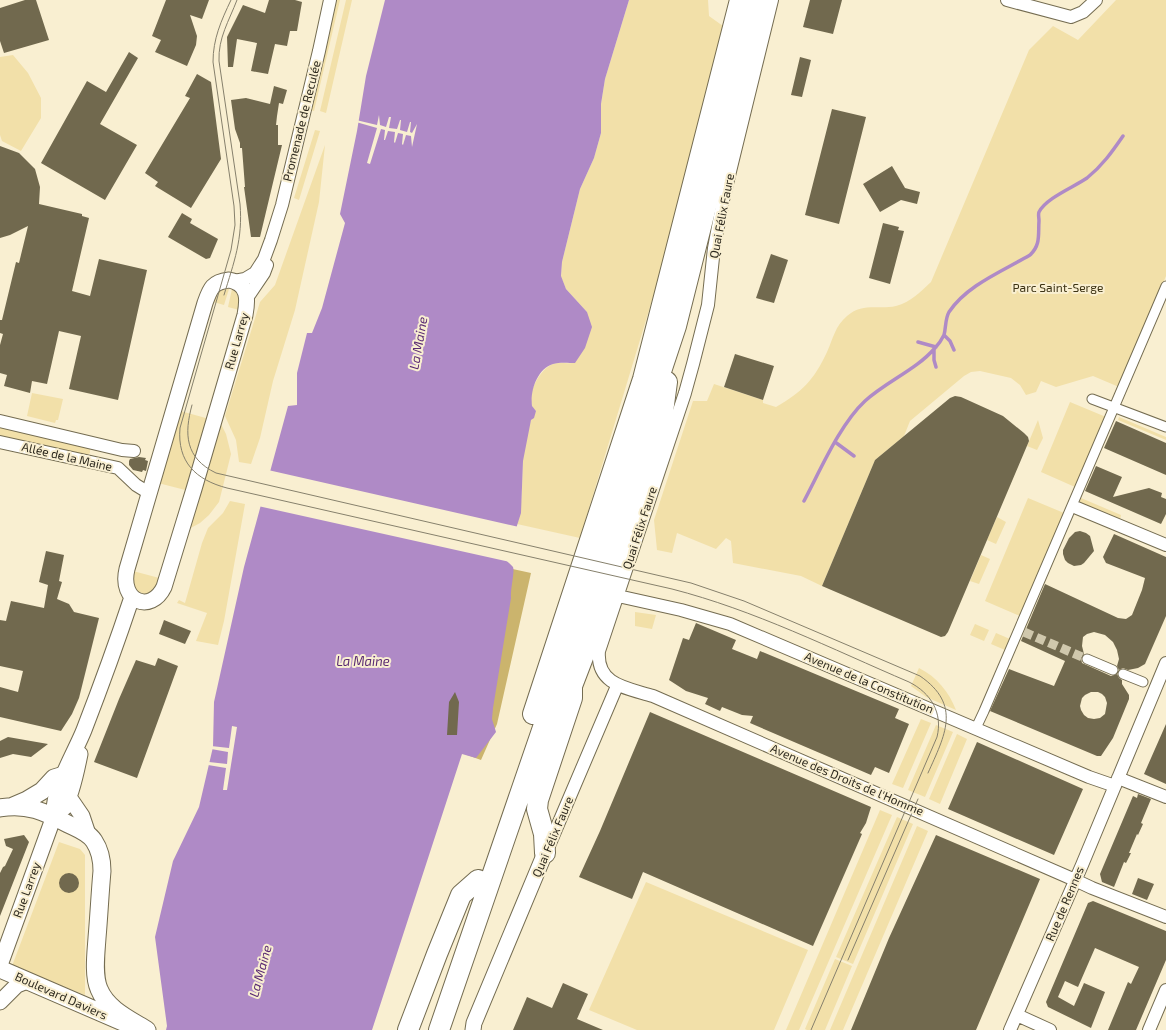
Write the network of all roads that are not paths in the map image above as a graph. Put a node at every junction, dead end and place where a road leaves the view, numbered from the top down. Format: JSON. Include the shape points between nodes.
{"nodes":[{"id":1,"x":330,"y":0,"type":"edge"},
{"id":2,"x":740,"y":0,"type":"edge"},
{"id":3,"x":758,"y":0,"type":"edge"},
{"id":4,"x":772,"y":0,"type":"edge"},
{"id":5,"x":1007,"y":0,"type":"edge"},
{"id":6,"x":1096,"y":0,"type":"edge"},
{"id":7,"x":271,"y":240,"type":"junction"},
{"id":8,"x":234,"y":281,"type":"junction"},
{"id":9,"x":1166,"y":286,"type":"edge"},
{"id":10,"x":247,"y":298,"type":"junction"},
{"id":11,"x":676,"y":326,"type":"junction"},
{"id":12,"x":685,"y":393,"type":"junction"},
{"id":13,"x":1092,"y":399,"type":"dead end"},
{"id":14,"x":1113,"y":408,"type":"junction"},
{"id":15,"x":663,"y":412,"type":"junction"},
{"id":16,"x":0,"y":421,"type":"edge"},
{"id":17,"x":1166,"y":427,"type":"edge"},
{"id":18,"x":0,"y":442,"type":"edge"},
{"id":19,"x":134,"y":451,"type":"dead end"},
{"id":20,"x":149,"y":493,"type":"junction"},
{"id":21,"x":1077,"y":508,"type":"dead end"},
{"id":22,"x":1166,"y":545,"type":"edge"},
{"id":23,"x":618,"y":596,"type":"junction"},
{"id":24,"x":132,"y":597,"type":"junction"},
{"id":25,"x":1087,"y":659,"type":"tunnel mouth"},
{"id":26,"x":1166,"y":663,"type":"edge"},
{"id":27,"x":1113,"y":670,"type":"dead end"},
{"id":28,"x":1123,"y":674,"type":"dead end"},
{"id":29,"x":1143,"y":682,"type":"dead end"},
{"id":30,"x":572,"y":686,"type":"junction"},
{"id":31,"x":618,"y":686,"type":"junction"},
{"id":32,"x":1161,"y":690,"type":"edge"},
{"id":33,"x":549,"y":710,"type":"junction"},
{"id":34,"x":976,"y":728,"type":"junction"},
{"id":35,"x":84,"y":731,"type":"junction"},
{"id":36,"x":64,"y":775,"type":"junction"},
{"id":37,"x":1117,"y":782,"type":"junction"},
{"id":38,"x":68,"y":797,"type":"junction"},
{"id":39,"x":1166,"y":797,"type":"edge"},
{"id":40,"x":7,"y":807,"type":"edge"},
{"id":41,"x":54,"y":816,"type":"junction"},
{"id":42,"x":88,"y":834,"type":"junction"},
{"id":43,"x":545,"y":853,"type":"junction"},
{"id":44,"x":478,"y":880,"type":"junction"},
{"id":45,"x":1075,"y":880,"type":"junction"},
{"id":46,"x":1166,"y":917,"type":"edge"},
{"id":47,"x":0,"y":965,"type":"edge"},
{"id":48,"x":0,"y":969,"type":"edge"},
{"id":49,"x":27,"y":981,"type":"junction"},
{"id":50,"x":1166,"y":990,"type":"edge"},
{"id":51,"x":0,"y":1002,"type":"edge"},
{"id":52,"x":1017,"y":1015,"type":"junction"},
{"id":53,"x":146,"y":1030,"type":"edge"},
{"id":54,"x":408,"y":1030,"type":"edge"},
{"id":55,"x":425,"y":1030,"type":"edge"},
{"id":56,"x":439,"y":1030,"type":"edge"},
{"id":57,"x":473,"y":1030,"type":"edge"},
{"id":58,"x":1010,"y":1030,"type":"edge"},
{"id":59,"x":1050,"y":1030,"type":"edge"},
{"id":60,"x":1149,"y":1030,"type":"edge"}],
"edges":[{"from":1,"to":7,"type":"street","name":"Promenade de Reculée","via":[[282,205]]},
{"from":2,"to":44,"type":"highway","via":[[643,379]]},
{"from":3,"to":11,"type":"highway","name":"Quai Félix Faure"},
{"from":4,"to":12,"type":"street","name":"Quai Félix Faure","via":[[723,200],[714,248],[708,304]]},
{"from":5,"to":6,"type":"street","via":[[1071,17],[1083,12]]},
{"from":7,"to":8,"type":"street","name":"Promenade de Reculée","via":[[264,259],[254,273],[245,279]]},
{"from":7,"to":10,"type":"street","name":"Promenade de Reculée","via":[[269,260],[264,273]]},
{"from":8,"to":10,"type":"street","name":"Rue Larrey","via":[[246,292]]},
{"from":8,"to":20,"type":"street","via":[[222,281],[210,290],[199,319]]},
{"from":9,"to":14,"type":"street"},
{"from":10,"to":24,"type":"street","name":"Rue Larrey","via":[[245,315],[164,587],[153,600],[140,601]]},
{"from":11,"to":15,"type":"highway"},
{"from":11,"to":33,"type":"highway","name":"Quai Félix Faure"},
{"from":12,"to":15,"type":"street"},
{"from":12,"to":23,"type":"street","name":"Quai Félix Faure"},
{"from":13,"to":14,"type":"street"},
{"from":14,"to":17,"type":"street"},
{"from":14,"to":34,"type":"street","via":[[1022,631]]},
{"from":15,"to":30,"type":"highway","via":[[602,608]]},
{"from":16,"to":19,"type":"street","name":"Allée de la Maine"},
{"from":18,"to":20,"type":"street","name":"Allée de la Maine","via":[[118,468],[136,486]]},
{"from":20,"to":24,"type":"street","via":[[125,578],[126,588]]},
{"from":21,"to":22,"type":"street"},
{"from":23,"to":31,"type":"street","name":"Quai Félix Faure","via":[[598,660],[606,677]]},
{"from":23,"to":34,"type":"street","name":"Avenue de la Constitution","via":[[730,624]]},
{"from":24,"to":35,"type":"street","name":"Rue Larrey"},
{"from":25,"to":27,"type":"street"},
{"from":26,"to":32,"type":"street","name":"Rue de Rennes"},
{"from":28,"to":29,"type":"street"},
{"from":30,"to":33,"type":"highway"},
{"from":30,"to":43,"type":"highway","via":[[572,698],[538,800],[537,809],[544,834]]},
{"from":31,"to":43,"type":"street","name":"Quai Félix Faure"},
{"from":31,"to":45,"type":"street","name":"Avenue des Droits de l'Homme","via":[[653,696]]},
{"from":32,"to":37,"type":"street","name":"Rue de Rennes"},
{"from":33,"to":56,"type":"highway","name":"Quai Félix Faure"},
{"from":34,"to":37,"type":"street","name":"Avenue de la Constitution","via":[[1089,777]]},
{"from":35,"to":36,"type":"street","name":"Rue Larrey"},
{"from":35,"to":38,"type":"street","name":"Rue Larrey","via":[[78,765]]},
{"from":36,"to":40,"type":"main road","via":[[54,778],[42,791],[27,800]]},
{"from":36,"to":41,"type":"street","name":"Rue Larrey","via":[[53,806]]},
{"from":37,"to":39,"type":"street","name":"Avenue de la Constitution"},
{"from":37,"to":45,"type":"street","name":"Rue de Rennes"},
{"from":38,"to":41,"type":"street","name":"Rue Larrey","via":[[63,808]]},
{"from":38,"to":42,"type":"street","via":[[82,816]]},
{"from":40,"to":41,"type":"main road","via":[[40,810]]},
{"from":41,"to":42,"type":"main road"},
{"from":41,"to":47,"type":"street","name":"Rue Larrey"},
{"from":42,"to":53,"type":"main road","via":[[100,853],[102,870],[95,959],[96,980],[99,990],[114,1009]]},
{"from":43,"to":57,"type":"street","name":"Quai Félix Faure"},
{"from":44,"to":54,"type":"highway","via":[[461,895]]},
{"from":44,"to":55,"type":"highway"},
{"from":45,"to":46,"type":"street","name":"Avenue des Droits de l'Homme"},
{"from":45,"to":52,"type":"street","name":"Rue de Rennes"},
{"from":48,"to":49,"type":"main road","name":"Boulevard Daviers"},
{"from":49,"to":51,"type":"street","via":[[18,985]]},
{"from":49,"to":53,"type":"main road","name":"Boulevard Daviers","via":[[109,1017]]},
{"from":50,"to":60,"type":"street"},
{"from":52,"to":58,"type":"street","name":"Rue de Rennes"},
{"from":52,"to":59,"type":"street"}]}
